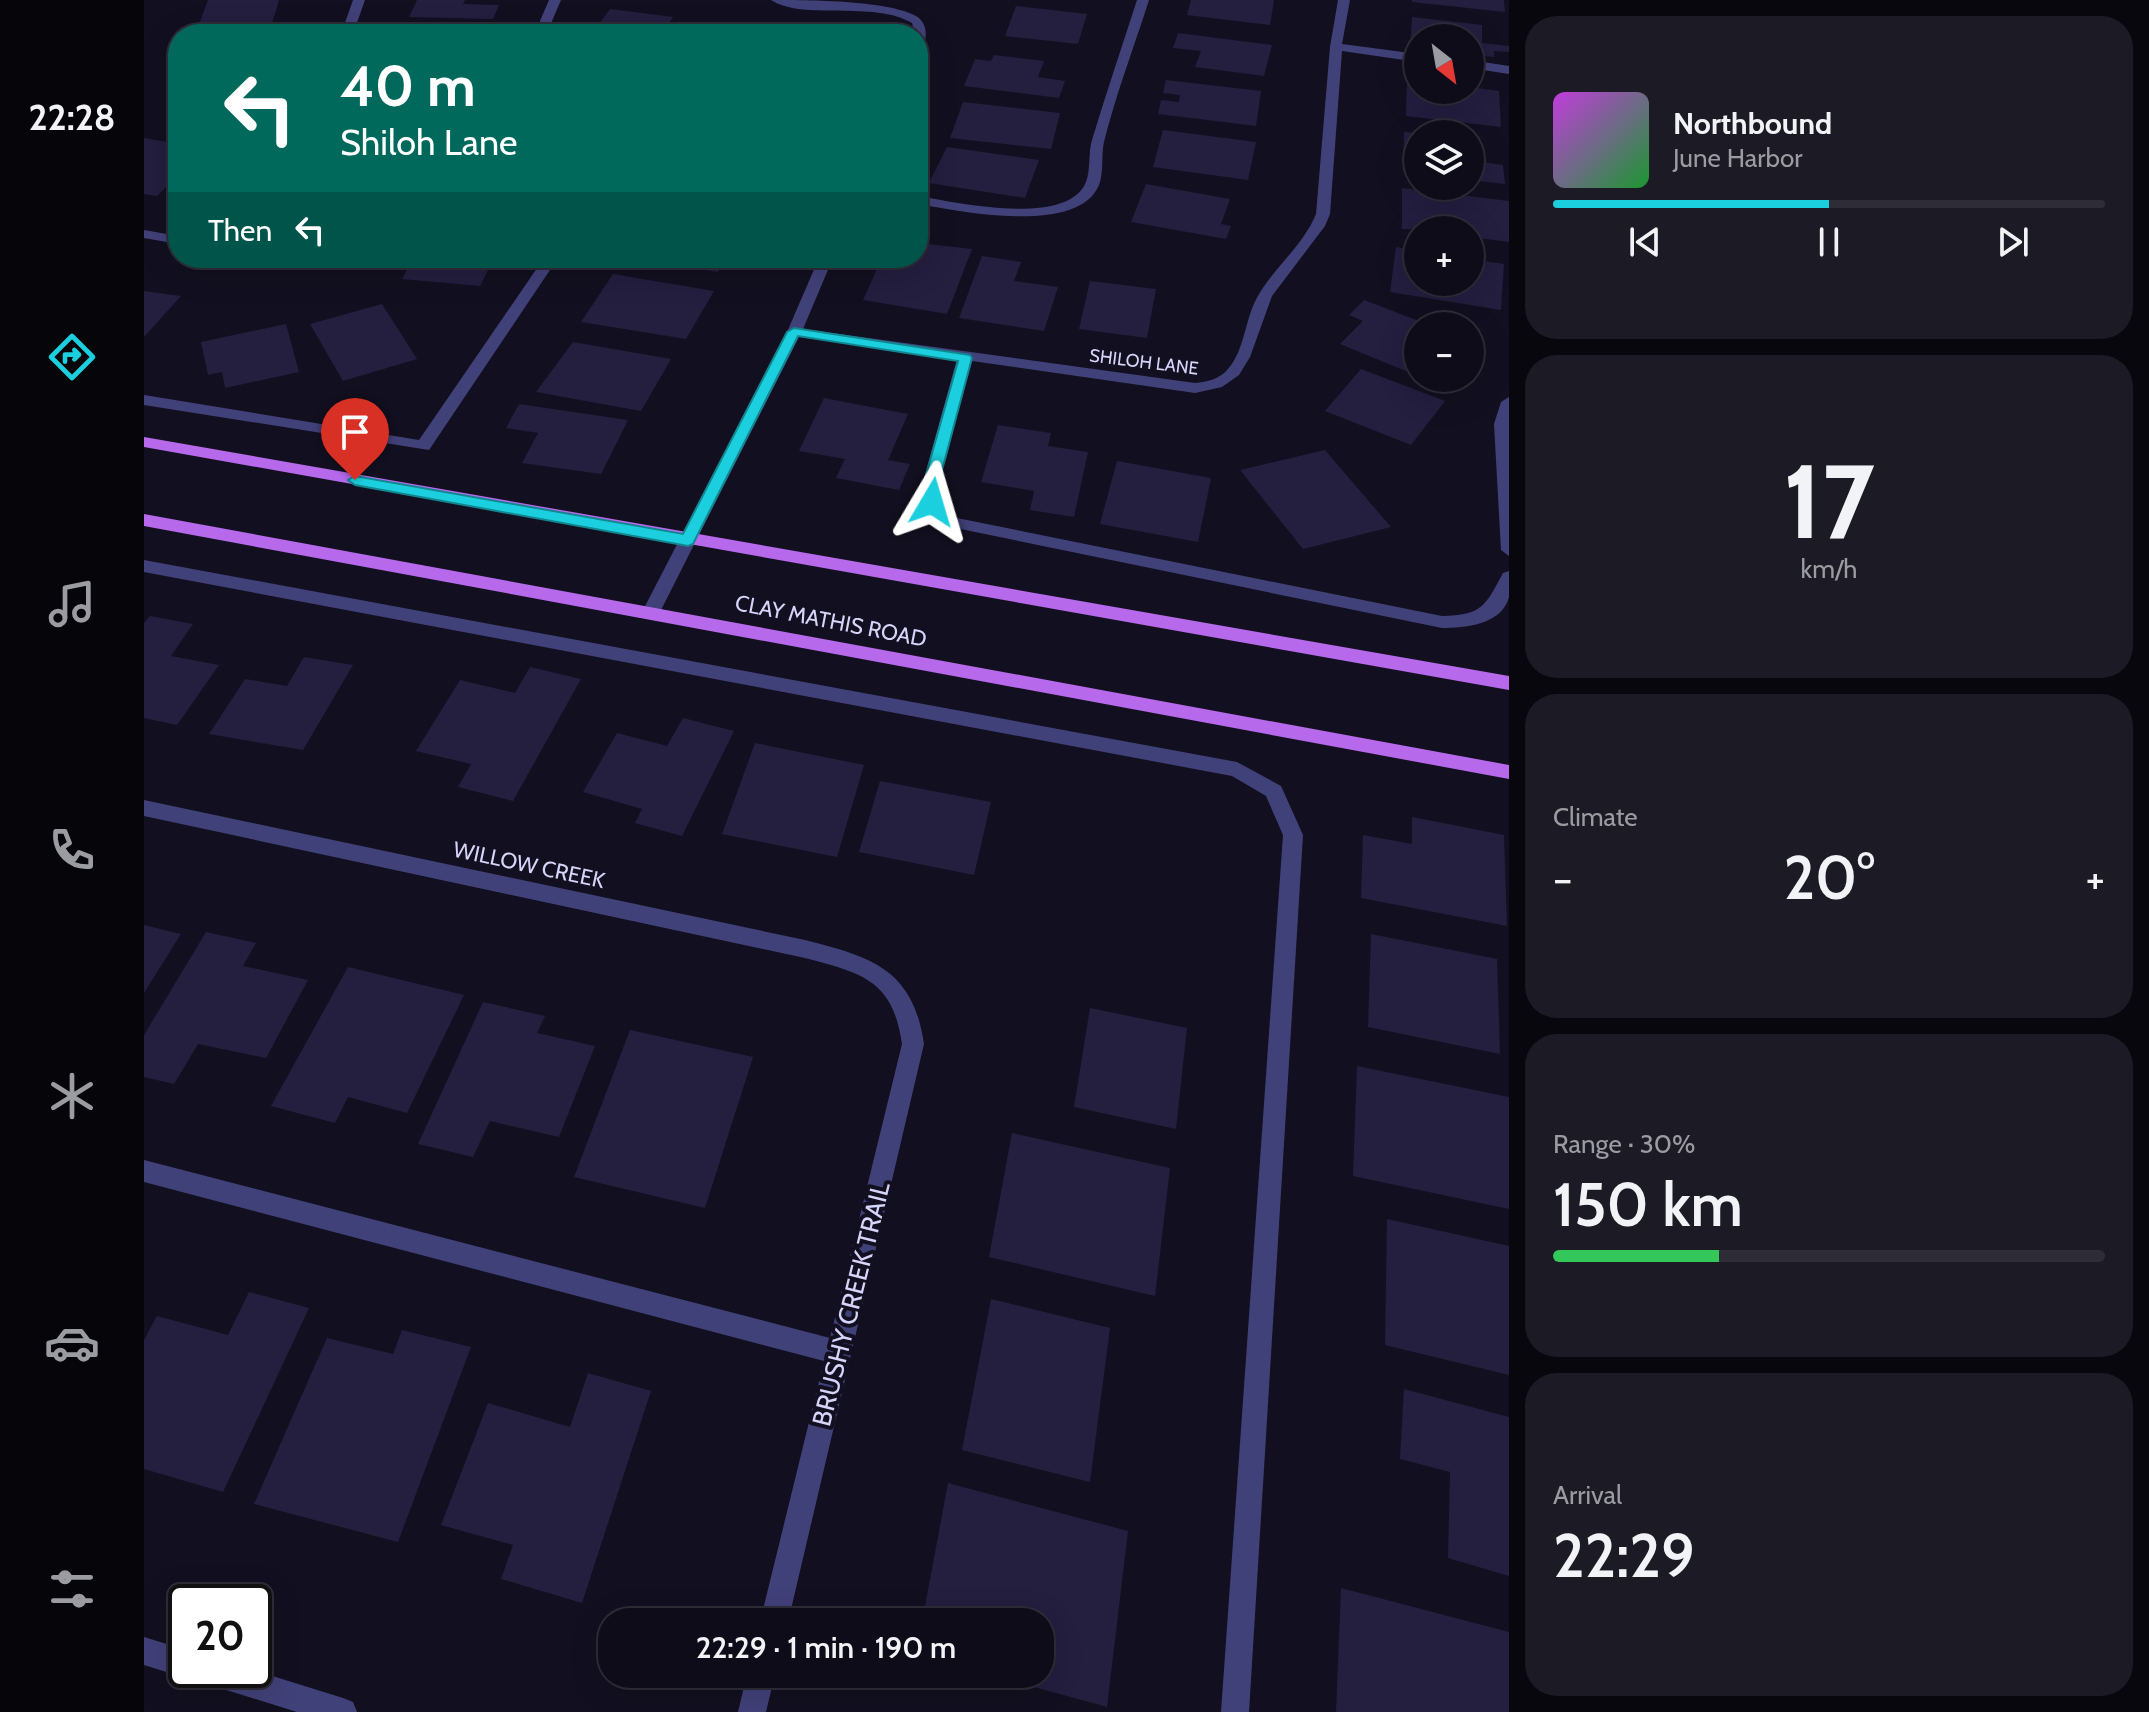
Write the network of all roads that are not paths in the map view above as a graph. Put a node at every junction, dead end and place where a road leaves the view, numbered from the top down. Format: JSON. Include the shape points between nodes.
{"nodes":[{"id":1,"x":359,"y":0,"type":"edge"},
{"id":2,"x":555,"y":0,"type":"edge"},
{"id":3,"x":777,"y":0,"type":"edge"},
{"id":4,"x":1143,"y":0,"type":"edge"},
{"id":5,"x":1344,"y":0,"type":"edge"},
{"id":6,"x":351,"y":24,"type":"edge"},
{"id":7,"x":547,"y":24,"type":"edge"},
{"id":8,"x":917,"y":24,"type":"edge"},
{"id":9,"x":1336,"y":47,"type":"junction"},
{"id":10,"x":1404,"y":56,"type":"edge"},
{"id":11,"x":1484,"y":66,"type":"edge"},
{"id":12,"x":1509,"y":70,"type":"edge"},
{"id":13,"x":928,"y":202,"type":"edge"},
{"id":14,"x":144,"y":234,"type":"edge"},
{"id":15,"x":168,"y":238,"type":"edge"},
{"id":16,"x":544,"y":268,"type":"edge"},
{"id":17,"x":822,"y":268,"type":"edge"},
{"id":18,"x":794,"y":332,"type":"junction"},
{"id":19,"x":965,"y":358,"type":"junction"},
{"id":20,"x":144,"y":400,"type":"edge"},
{"id":21,"x":1509,"y":402,"type":"edge"},
{"id":22,"x":144,"y":442,"type":"edge"},
{"id":23,"x":144,"y":520,"type":"edge"},
{"id":24,"x":688,"y":540,"type":"junction"},
{"id":25,"x":1509,"y":550,"type":"edge"},
{"id":26,"x":144,"y":566,"type":"edge"},
{"id":27,"x":1509,"y":577,"type":"edge"},
{"id":28,"x":651,"y":612,"type":"junction"},
{"id":29,"x":1509,"y":683,"type":"edge"},
{"id":30,"x":1509,"y":772,"type":"edge"},
{"id":31,"x":144,"y":808,"type":"edge"},
{"id":32,"x":895,"y":989,"type":"joint"},
{"id":33,"x":144,"y":1171,"type":"edge"},
{"id":34,"x":840,"y":1353,"type":"junction"},
{"id":35,"x":777,"y":1608,"type":"edge"},
{"id":36,"x":144,"y":1651,"type":"edge"},
{"id":37,"x":168,"y":1658,"type":"edge"},
{"id":38,"x":265,"y":1688,"type":"edge"},
{"id":39,"x":758,"y":1688,"type":"edge"},
{"id":40,"x":343,"y":1712,"type":"edge"},
{"id":41,"x":752,"y":1712,"type":"edge"},
{"id":42,"x":1235,"y":1712,"type":"edge"}],
"edges":[{"from":1,"to":6,"type":"street"},
{"from":2,"to":7,"type":"street"},
{"from":3,"to":8,"type":"street","via":[[889,8]]},
{"from":4,"to":13,"type":"street","via":[[1097,144],[1092,185],[1073,202],[1029,212]]},
{"from":5,"to":9,"type":"street","name":"SHILOH LANE"},
{"from":9,"to":10,"type":"street"},
{"from":9,"to":19,"type":"street","name":"SHILOH LANE","via":[[1323,214],[1318,229],[1266,293],[1238,368],[1228,379],[1195,388]]},
{"from":11,"to":12,"type":"street"},
{"from":14,"to":15,"type":"street"},
{"from":16,"to":20,"type":"street","via":[[423,446]]},
{"from":17,"to":18,"type":"street"},
{"from":18,"to":19,"type":"street","name":"SHILOH LANE"},
{"from":18,"to":24,"type":"street"},
{"from":19,"to":27,"type":"street","via":[[929,489],[947,521],[1442,622],[1465,622],[1493,610]]},
{"from":21,"to":25,"type":"street","via":[[1502,424]]},
{"from":22,"to":24,"type":"main road"},
{"from":23,"to":28,"type":"main road","name":"CLAY MATHIS ROAD"},
{"from":24,"to":28,"type":"street"},
{"from":24,"to":29,"type":"main road"},
{"from":26,"to":42,"type":"street","via":[[1237,769],[1274,791],[1293,835]]},
{"from":28,"to":30,"type":"main road","name":"CLAY MATHIS ROAD"},
{"from":31,"to":32,"type":"street","name":"WILLOW CREEK","via":[[805,949],[850,960]]},
{"from":32,"to":34,"type":"street","name":"BRUSHY CREEK TRAIL","via":[[912,1018],[913,1044]]},
{"from":33,"to":34,"type":"street"},
{"from":34,"to":35,"type":"street","name":"BRUSHY CREEK TRAIL"},
{"from":36,"to":37,"type":"street"},
{"from":38,"to":40,"type":"street"},
{"from":39,"to":41,"type":"street"}]}
